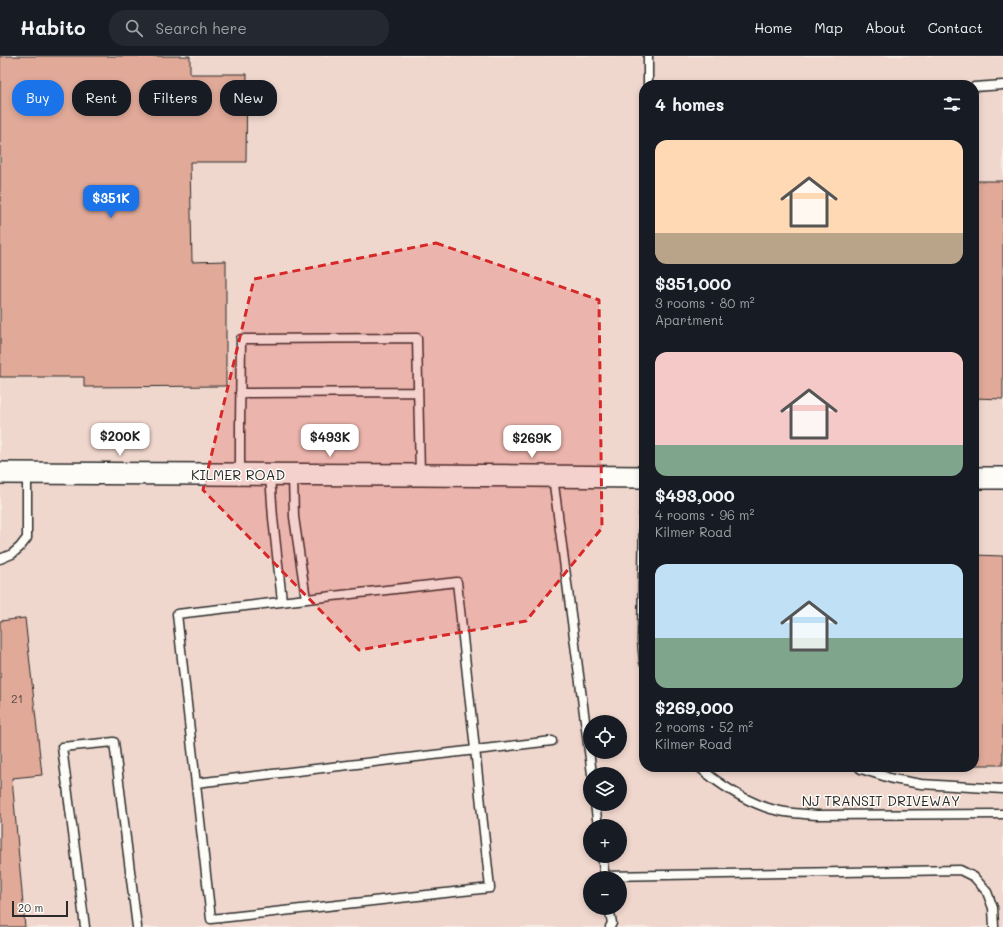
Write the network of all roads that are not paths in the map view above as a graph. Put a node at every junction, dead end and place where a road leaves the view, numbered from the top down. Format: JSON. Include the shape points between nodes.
{"nodes":[{"id":1,"x":648,"y":56,"type":"edge"},
{"id":2,"x":648,"y":80,"type":"edge"},
{"id":3,"x":1003,"y":85,"type":"edge"},
{"id":4,"x":979,"y":87,"type":"edge"},
{"id":5,"x":418,"y":392,"type":"junction"},
{"id":6,"x":240,"y":393,"type":"junction"},
{"id":7,"x":0,"y":473,"type":"edge"},
{"id":8,"x":28,"y":473,"type":"junction"},
{"id":9,"x":240,"y":474,"type":"junction"},
{"id":10,"x":270,"y":474,"type":"junction"},
{"id":11,"x":293,"y":474,"type":"junction"},
{"id":12,"x":420,"y":475,"type":"junction"},
{"id":13,"x":553,"y":476,"type":"junction"},
{"id":14,"x":639,"y":477,"type":"edge"},
{"id":15,"x":979,"y":478,"type":"edge"},
{"id":16,"x":1003,"y":478,"type":"edge"},
{"id":17,"x":0,"y":559,"type":"edge"},
{"id":18,"x":306,"y":599,"type":"junction"},
{"id":19,"x":282,"y":602,"type":"junction"},
{"id":20,"x":552,"y":741,"type":"dead end"},
{"id":21,"x":475,"y":750,"type":"junction"},
{"id":22,"x":591,"y":767,"type":"edge"},
{"id":23,"x":705,"y":772,"type":"edge"},
{"id":24,"x":871,"y":772,"type":"edge"},
{"id":25,"x":196,"y":783,"type":"junction"},
{"id":26,"x":1003,"y":789,"type":"edge"},
{"id":27,"x":1003,"y":814,"type":"edge"},
{"id":28,"x":627,"y":877,"type":"edge"},
{"id":29,"x":610,"y":915,"type":"edge"},
{"id":30,"x":612,"y":926,"type":"edge"},
{"id":31,"x":85,"y":927,"type":"edge"},
{"id":32,"x":137,"y":927,"type":"edge"},
{"id":33,"x":994,"y":927,"type":"edge"}],
"edges":[{"from":1,"to":2,"type":"lane"},
{"from":3,"to":4,"type":"lane"},
{"from":5,"to":6,"type":"lane"},
{"from":5,"to":6,"type":"lane","via":[[417,338],[402,338],[241,339]]},
{"from":5,"to":12,"type":"lane"},
{"from":6,"to":9,"type":"lane"},
{"from":7,"to":8,"type":"street","name":"KILMER ROAD"},
{"from":8,"to":9,"type":"street","name":"KILMER ROAD"},
{"from":8,"to":17,"type":"lane","via":[[27,538],[12,554]]},
{"from":9,"to":10,"type":"street","name":"KILMER ROAD"},
{"from":10,"to":11,"type":"street","name":"KILMER ROAD"},
{"from":10,"to":19,"type":"lane","via":[[272,518]]},
{"from":11,"to":12,"type":"street","name":"KILMER ROAD"},
{"from":11,"to":18,"type":"lane","via":[[294,517]]},
{"from":12,"to":13,"type":"street","name":"KILMER ROAD"},
{"from":13,"to":14,"type":"street","name":"KILMER ROAD"},
{"from":13,"to":22,"type":"lane"},
{"from":15,"to":16,"type":"street"},
{"from":18,"to":19,"type":"lane"},
{"from":18,"to":21,"type":"lane","via":[[457,582]]},
{"from":19,"to":25,"type":"lane","via":[[177,614]]},
{"from":20,"to":21,"type":"lane"},
{"from":21,"to":25,"type":"lane"},
{"from":21,"to":25,"type":"lane","via":[[490,888],[211,919]]},
{"from":23,"to":27,"type":"lane","name":"NJ TRANSIT DRIVEWAY","via":[[738,795],[766,807],[818,816]]},
{"from":24,"to":26,"type":"lane","via":[[921,784]]},
{"from":28,"to":33,"type":"lane","via":[[960,870],[974,877],[987,892],[993,908]]},
{"from":29,"to":30,"type":"lane"},
{"from":31,"to":32,"type":"lane","via":[[62,747],[114,742]]}]}
